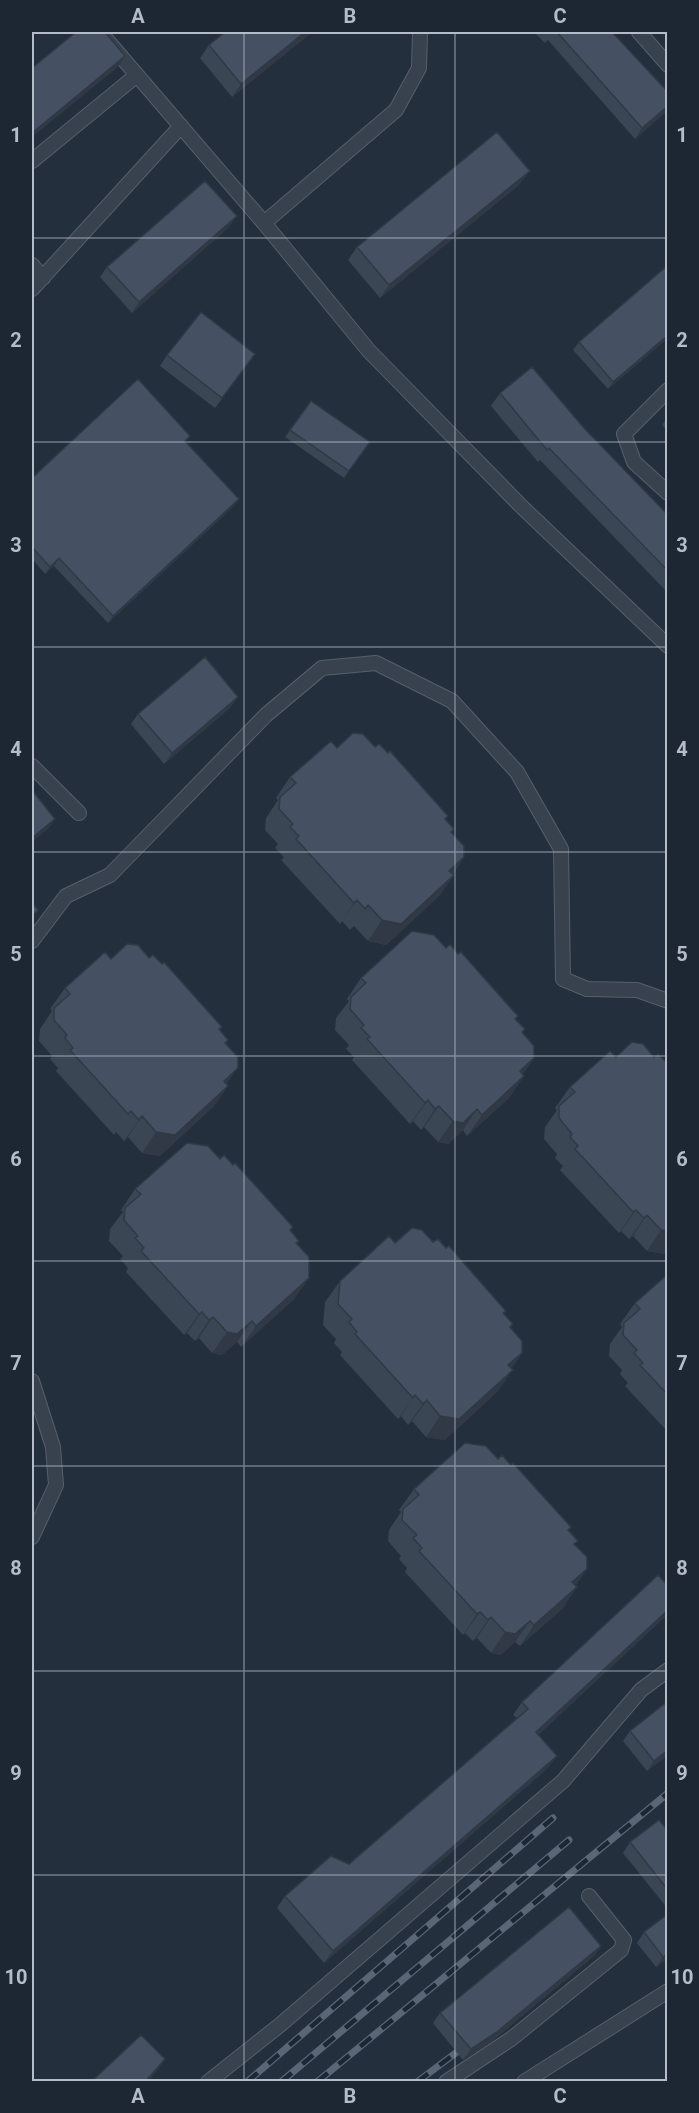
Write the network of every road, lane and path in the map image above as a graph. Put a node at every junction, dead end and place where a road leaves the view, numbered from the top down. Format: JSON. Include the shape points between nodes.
{"nodes":[{"id":1,"x":100,"y":32,"type":"edge"},
{"id":2,"x":420,"y":32,"type":"edge"},
{"id":3,"x":639,"y":32,"type":"edge"},
{"id":4,"x":668,"y":65,"type":"edge"},
{"id":5,"x":137,"y":75,"type":"junction"},
{"id":6,"x":181,"y":126,"type":"junction"},
{"id":7,"x":32,"y":161,"type":"edge"},
{"id":8,"x":264,"y":223,"type":"junction"},
{"id":9,"x":32,"y":265,"type":"edge"},
{"id":10,"x":43,"y":278,"type":"junction"},
{"id":11,"x":32,"y":289,"type":"edge"},
{"id":12,"x":668,"y":390,"type":"edge"},
{"id":13,"x":668,"y":493,"type":"edge"},
{"id":14,"x":668,"y":646,"type":"edge"},
{"id":15,"x":32,"y":766,"type":"edge"},
{"id":16,"x":80,"y":813,"type":"dead end"},
{"id":17,"x":32,"y":941,"type":"edge"},
{"id":18,"x":668,"y":1001,"type":"edge"},
{"id":19,"x":32,"y":1381,"type":"edge"},
{"id":20,"x":32,"y":1537,"type":"edge"},
{"id":21,"x":668,"y":1670,"type":"edge"},
{"id":22,"x":589,"y":1896,"type":"dead end"},
{"id":23,"x":668,"y":1991,"type":"edge"},
{"id":24,"x":208,"y":2082,"type":"edge"},
{"id":25,"x":446,"y":2082,"type":"edge"},
{"id":26,"x":524,"y":2082,"type":"edge"}],
"edges":[{"from":1,"to":5,"type":"lane"},
{"from":2,"to":8,"type":"lane","via":[[419,68],[396,110]]},
{"from":3,"to":4,"type":"lane"},
{"from":5,"to":6,"type":"lane"},
{"from":5,"to":7,"type":"lane"},
{"from":6,"to":8,"type":"lane"},
{"from":6,"to":10,"type":"lane"},
{"from":8,"to":14,"type":"lane","via":[[369,351],[523,508]]},
{"from":9,"to":10,"type":"lane"},
{"from":10,"to":11,"type":"lane"},
{"from":12,"to":13,"type":"lane","via":[[624,434],[634,462]]},
{"from":15,"to":16,"type":"lane"},
{"from":17,"to":18,"type":"lane","via":[[66,896],[110,874],[266,715],[322,668],[376,663],[452,701],[517,772],[561,849],[563,979],[587,989],[637,990]]},
{"from":19,"to":20,"type":"lane","via":[[53,1447],[56,1485]]},
{"from":21,"to":24,"type":"lane","via":[[641,1689],[563,1781],[280,2025]]},
{"from":22,"to":25,"type":"lane","via":[[624,1940],[621,1950],[511,2039]]},
{"from":23,"to":26,"type":"lane"}]}
